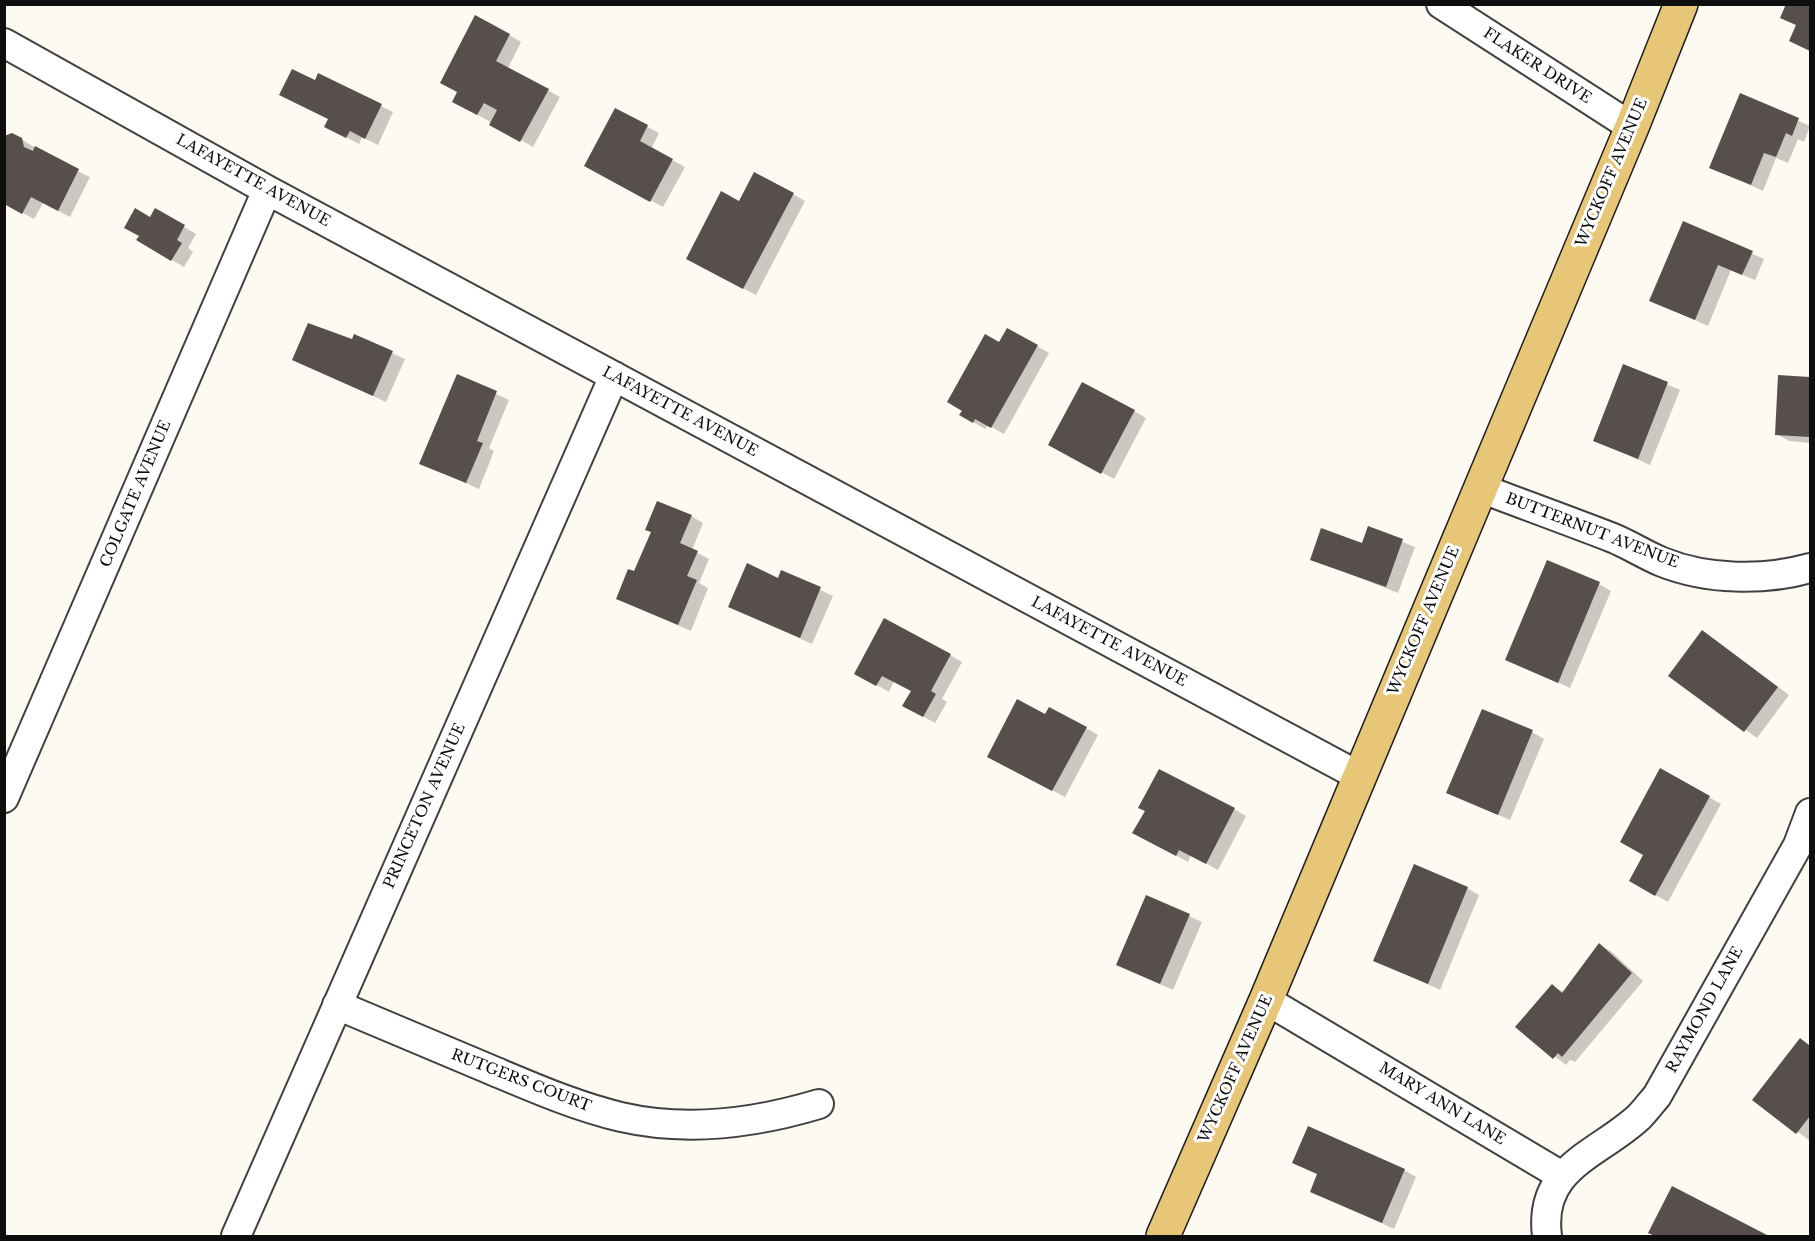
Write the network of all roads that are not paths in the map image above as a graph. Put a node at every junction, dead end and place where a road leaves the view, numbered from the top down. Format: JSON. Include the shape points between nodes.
{"nodes":[{"id":1,"x":1441,"y":4,"type":"edge"},
{"id":2,"x":1681,"y":4,"type":"edge"},
{"id":3,"x":4,"y":43,"type":"edge"},
{"id":4,"x":1632,"y":127,"type":"junction"},
{"id":5,"x":267,"y":190,"type":"junction"},
{"id":6,"x":614,"y":376,"type":"junction"},
{"id":7,"x":1480,"y":488,"type":"junction"},
{"id":8,"x":1810,"y":568,"type":"edge"},
{"id":9,"x":1359,"y":776,"type":"junction"},
{"id":10,"x":4,"y":798,"type":"edge"},
{"id":11,"x":1810,"y":813,"type":"edge"},
{"id":12,"x":1266,"y":1000,"type":"junction"},
{"id":13,"x":338,"y":1005,"type":"junction"},
{"id":14,"x":819,"y":1104,"type":"dead end"},
{"id":15,"x":1562,"y":1176,"type":"junction"},
{"id":16,"x":236,"y":1236,"type":"edge"},
{"id":17,"x":1163,"y":1236,"type":"edge"},
{"id":18,"x":1547,"y":1236,"type":"edge"}],
"edges":[{"from":1,"to":4,"type":"street","name":"FLAKER DRIVE"},
{"from":2,"to":4,"type":"main road","name":"WYCKOFF AVENUE"},
{"from":3,"to":5,"type":"street","name":"LAFAYETTE AVENUE"},
{"from":4,"to":7,"type":"main road","name":"WYCKOFF AVENUE"},
{"from":5,"to":6,"type":"street","name":"LAFAYETTE AVENUE"},
{"from":5,"to":10,"type":"street","name":"COLGATE AVENUE"},
{"from":6,"to":9,"type":"street","name":"LAFAYETTE AVENUE"},
{"from":6,"to":13,"type":"street","name":"PRINCETON AVENUE"},
{"from":7,"to":8,"type":"street","name":"BUTTERNUT AVENUE","via":[[1664,562],[1706,573],[1750,577]]},
{"from":7,"to":9,"type":"main road","name":"WYCKOFF AVENUE"},
{"from":9,"to":12,"type":"main road","name":"WYCKOFF AVENUE"},
{"from":11,"to":15,"type":"street","name":"RAYMOND LANE","via":[[1798,845],[1657,1096],[1638,1118],[1579,1159]]},
{"from":12,"to":15,"type":"street","name":"MARY ANN LANE"},
{"from":12,"to":17,"type":"main road","name":"WYCKOFF AVENUE"},
{"from":13,"to":14,"type":"street","name":"RUTGERS COURT","via":[[571,1103],[623,1117],[677,1124],[731,1123]]},
{"from":13,"to":16,"type":"street","name":"PRINCETON AVENUE"},
{"from":15,"to":18,"type":"street","via":[[1550,1197],[1545,1221]]}]}
